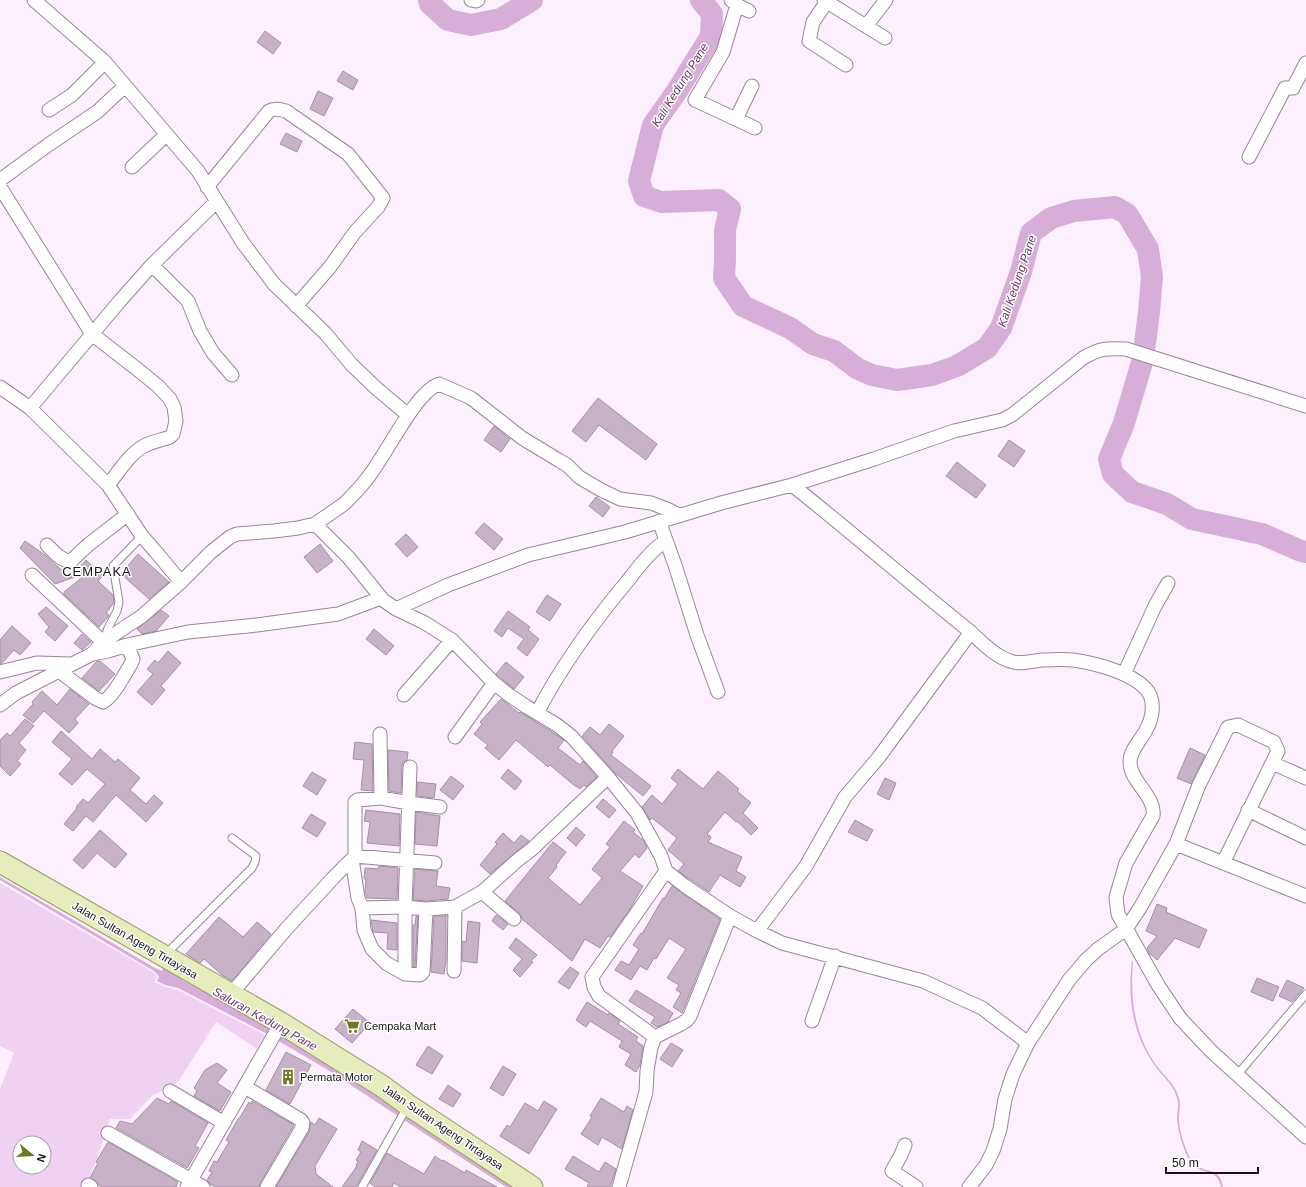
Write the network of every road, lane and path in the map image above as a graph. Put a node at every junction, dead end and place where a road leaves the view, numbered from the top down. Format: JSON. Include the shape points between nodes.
{"nodes":[{"id":1,"x":34,"y":0,"type":"edge"},
{"id":2,"x":470,"y":0,"type":"edge"},
{"id":3,"x":478,"y":0,"type":"edge"},
{"id":4,"x":886,"y":0,"type":"edge"},
{"id":5,"x":826,"y":1,"type":"edge"},
{"id":6,"x":734,"y":2,"type":"edge"},
{"id":7,"x":750,"y":11,"type":"dead end"},
{"id":8,"x":866,"y":26,"type":"junction"},
{"id":9,"x":885,"y":38,"type":"dead end"},
{"id":10,"x":105,"y":62,"type":"junction"},
{"id":11,"x":1306,"y":63,"type":"edge"},
{"id":12,"x":846,"y":65,"type":"dead end"},
{"id":13,"x":125,"y":86,"type":"junction"},
{"id":14,"x":752,"y":86,"type":"dead end"},
{"id":15,"x":49,"y":110,"type":"dead end"},
{"id":16,"x":736,"y":119,"type":"junction"},
{"id":17,"x":754,"y":128,"type":"dead end"},
{"id":18,"x":166,"y":135,"type":"junction"},
{"id":19,"x":1249,"y":158,"type":"dead end"},
{"id":20,"x":132,"y":167,"type":"dead end"},
{"id":21,"x":0,"y":180,"type":"edge"},
{"id":22,"x":0,"y":187,"type":"edge"},
{"id":23,"x":207,"y":187,"type":"junction"},
{"id":24,"x":217,"y":201,"type":"junction"},
{"id":25,"x":152,"y":265,"type":"junction"},
{"id":26,"x":296,"y":306,"type":"junction"},
{"id":27,"x":92,"y":334,"type":"junction"},
{"id":28,"x":232,"y":375,"type":"dead end"},
{"id":29,"x":0,"y":387,"type":"edge"},
{"id":30,"x":1306,"y":406,"type":"edge"},
{"id":31,"x":30,"y":408,"type":"junction"},
{"id":32,"x":408,"y":415,"type":"junction"},
{"id":33,"x":108,"y":485,"type":"junction"},
{"id":34,"x":792,"y":485,"type":"junction"},
{"id":35,"x":128,"y":514,"type":"junction"},
{"id":36,"x":677,"y":516,"type":"junction"},
{"id":37,"x":660,"y":521,"type":"junction"},
{"id":38,"x":315,"y":524,"type":"junction"},
{"id":39,"x":142,"y":536,"type":"junction"},
{"id":40,"x":666,"y":541,"type":"junction"},
{"id":41,"x":47,"y":545,"type":"dead end"},
{"id":42,"x":32,"y":575,"type":"dead end"},
{"id":43,"x":181,"y":582,"type":"junction"},
{"id":44,"x":1168,"y":583,"type":"dead end"},
{"id":45,"x":388,"y":603,"type":"junction"},
{"id":46,"x":972,"y":632,"type":"junction"},
{"id":47,"x":452,"y":640,"type":"junction"},
{"id":48,"x":103,"y":642,"type":"junction"},
{"id":49,"x":127,"y":645,"type":"junction"},
{"id":50,"x":92,"y":654,"type":"junction"},
{"id":51,"x":72,"y":664,"type":"junction"},
{"id":52,"x":59,"y":671,"type":"junction"},
{"id":53,"x":0,"y":672,"type":"edge"},
{"id":54,"x":1124,"y":674,"type":"junction"},
{"id":55,"x":494,"y":683,"type":"junction"},
{"id":56,"x":718,"y":692,"type":"dead end"},
{"id":57,"x":404,"y":695,"type":"dead end"},
{"id":58,"x":0,"y":705,"type":"edge"},
{"id":59,"x":537,"y":713,"type":"junction"},
{"id":60,"x":380,"y":734,"type":"dead end"},
{"id":61,"x":455,"y":737,"type":"dead end"},
{"id":62,"x":1272,"y":763,"type":"junction"},
{"id":63,"x":410,"y":767,"type":"dead end"},
{"id":64,"x":608,"y":777,"type":"junction"},
{"id":65,"x":1306,"y":778,"type":"edge"},
{"id":66,"x":381,"y":798,"type":"junction"},
{"id":67,"x":409,"y":803,"type":"junction"},
{"id":68,"x":440,"y":807,"type":"dead end"},
{"id":69,"x":1248,"y":810,"type":"junction"},
{"id":70,"x":232,"y":838,"type":"dead end"},
{"id":71,"x":1306,"y":838,"type":"edge"},
{"id":72,"x":1176,"y":844,"type":"junction"},
{"id":73,"x":354,"y":857,"type":"junction"},
{"id":74,"x":407,"y":860,"type":"junction"},
{"id":75,"x":0,"y":862,"type":"edge"},
{"id":76,"x":435,"y":863,"type":"dead end"},
{"id":77,"x":1223,"y":863,"type":"junction"},
{"id":78,"x":666,"y":871,"type":"junction"},
{"id":79,"x":482,"y":892,"type":"junction"},
{"id":80,"x":1306,"y":896,"type":"edge"},
{"id":81,"x":405,"y":907,"type":"junction"},
{"id":82,"x":455,"y":907,"type":"junction"},
{"id":83,"x":362,"y":908,"type":"junction"},
{"id":84,"x":426,"y":909,"type":"junction"},
{"id":85,"x":730,"y":916,"type":"junction"},
{"id":86,"x":514,"y":919,"type":"dead end"},
{"id":87,"x":1126,"y":929,"type":"junction"},
{"id":88,"x":757,"y":931,"type":"junction"},
{"id":89,"x":835,"y":956,"type":"junction"},
{"id":90,"x":164,"y":957,"type":"junction"},
{"id":91,"x":454,"y":971,"type":"dead end"},
{"id":92,"x":405,"y":974,"type":"junction"},
{"id":93,"x":231,"y":994,"type":"junction"},
{"id":94,"x":1306,"y":994,"type":"edge"},
{"id":95,"x":812,"y":1021,"type":"dead end"},
{"id":96,"x":277,"y":1031,"type":"junction"},
{"id":97,"x":655,"y":1037,"type":"junction"},
{"id":98,"x":1028,"y":1043,"type":"junction"},
{"id":99,"x":1237,"y":1075,"type":"junction"},
{"id":100,"x":245,"y":1087,"type":"junction"},
{"id":101,"x":170,"y":1091,"type":"dead end"},
{"id":102,"x":405,"y":1111,"type":"junction"},
{"id":103,"x":224,"y":1123,"type":"junction"},
{"id":104,"x":108,"y":1133,"type":"dead end"},
{"id":105,"x":1306,"y":1137,"type":"edge"},
{"id":106,"x":905,"y":1145,"type":"dead end"},
{"id":107,"x":518,"y":1183,"type":"edge"},
{"id":108,"x":189,"y":1184,"type":"edge"},
{"id":109,"x":203,"y":1187,"type":"edge"},
{"id":110,"x":267,"y":1187,"type":"edge"},
{"id":111,"x":362,"y":1187,"type":"edge"},
{"id":112,"x":619,"y":1187,"type":"edge"},
{"id":113,"x":916,"y":1187,"type":"edge"},
{"id":114,"x":969,"y":1187,"type":"edge"}],
"edges":[{"from":1,"to":10,"type":"street"},
{"from":2,"to":3,"type":"street"},
{"from":4,"to":8,"type":"street"},
{"from":5,"to":8,"type":"street"},
{"from":5,"to":12,"type":"street","via":[[813,22],[809,41]]},
{"from":6,"to":7,"type":"street"},
{"from":6,"to":16,"type":"street","via":[[723,52],[695,100]]},
{"from":8,"to":9,"type":"street"},
{"from":10,"to":13,"type":"street"},
{"from":10,"to":15,"type":"street","via":[[72,95]]},
{"from":11,"to":19,"type":"street","via":[[1293,88],[1285,88]]},
{"from":13,"to":18,"type":"street"},
{"from":13,"to":21,"type":"street","via":[[97,112]]},
{"from":14,"to":16,"type":"street"},
{"from":16,"to":17,"type":"street"},
{"from":18,"to":20,"type":"street"},
{"from":18,"to":23,"type":"street","via":[[198,171]]},
{"from":22,"to":27,"type":"street"},
{"from":23,"to":24,"type":"street"},
{"from":23,"to":26,"type":"street","via":[[269,111],[281,109],[348,154],[383,198],[330,267]]},
{"from":24,"to":25,"type":"street"},
{"from":24,"to":26,"type":"street","via":[[243,243],[274,284]]},
{"from":25,"to":27,"type":"street"},
{"from":25,"to":28,"type":"street","via":[[188,301],[200,331],[213,353]]},
{"from":26,"to":32,"type":"street","via":[[325,333],[352,365]]},
{"from":27,"to":31,"type":"street"},
{"from":27,"to":33,"type":"street","via":[[158,386],[170,399],[176,416],[173,434],[142,447]]},
{"from":29,"to":31,"type":"street"},
{"from":30,"to":34,"type":"street","via":[[1126,349],[1096,350],[1007,418],[954,431]]},
{"from":31,"to":33,"type":"street"},
{"from":32,"to":36,"type":"street","via":[[426,394],[437,385],[442,385],[471,398],[522,438],[564,463],[579,477],[601,490],[620,499],[651,503]]},
{"from":32,"to":38,"type":"street","via":[[367,480],[345,502]]},
{"from":33,"to":35,"type":"street"},
{"from":34,"to":36,"type":"street"},
{"from":34,"to":46,"type":"street"},
{"from":35,"to":39,"type":"street"},
{"from":35,"to":41,"type":"street","via":[[71,561],[58,556]]},
{"from":36,"to":37,"type":"street"},
{"from":37,"to":40,"type":"street"},
{"from":37,"to":45,"type":"street","via":[[528,555],[448,585]]},
{"from":38,"to":43,"type":"street","via":[[230,537]]},
{"from":38,"to":45,"type":"street"},
{"from":39,"to":43,"type":"street"},
{"from":39,"to":48,"type":"lane","via":[[113,566],[119,602]]},
{"from":40,"to":56,"type":"street"},
{"from":40,"to":59,"type":"street","via":[[643,562],[602,611],[569,656]]},
{"from":42,"to":48,"type":"street"},
{"from":43,"to":48,"type":"street","via":[[142,616]]},
{"from":44,"to":54,"type":"street"},
{"from":45,"to":47,"type":"street"},
{"from":45,"to":49,"type":"street","via":[[338,614],[188,632]]},
{"from":46,"to":54,"type":"street","via":[[998,655],[1010,661],[1023,664],[1040,660],[1072,660]]},
{"from":46,"to":88,"type":"street","via":[[846,797],[806,866]]},
{"from":47,"to":55,"type":"street"},
{"from":47,"to":57,"type":"street"},
{"from":48,"to":50,"type":"street"},
{"from":49,"to":50,"type":"street"},
{"from":49,"to":52,"type":"street","via":[[133,659],[131,664],[113,692],[103,702]]},
{"from":50,"to":51,"type":"street"},
{"from":51,"to":52,"type":"street"},
{"from":51,"to":53,"type":"street","via":[[37,664]]},
{"from":52,"to":58,"type":"street","via":[[16,693]]},
{"from":54,"to":87,"type":"street","via":[[1145,687],[1152,701],[1147,729],[1133,751],[1130,762],[1132,772],[1154,809],[1153,816],[1126,864],[1116,897],[1118,914]]},
{"from":55,"to":59,"type":"street"},
{"from":55,"to":61,"type":"street"},
{"from":59,"to":64,"type":"street","via":[[571,736]]},
{"from":60,"to":66,"type":"street"},
{"from":62,"to":65,"type":"street"},
{"from":62,"to":69,"type":"street"},
{"from":62,"to":72,"type":"street","via":[[1278,751],[1274,742],[1238,725],[1228,727],[1199,785]]},
{"from":63,"to":67,"type":"street"},
{"from":64,"to":78,"type":"street","via":[[637,813],[661,856]]},
{"from":64,"to":79,"type":"street","via":[[531,850]]},
{"from":66,"to":67,"type":"street"},
{"from":66,"to":73,"type":"street","via":[[361,799],[355,802]]},
{"from":67,"to":68,"type":"street"},
{"from":67,"to":74,"type":"street"},
{"from":69,"to":71,"type":"street"},
{"from":69,"to":77,"type":"street"},
{"from":70,"to":90,"type":"lane","via":[[256,856],[256,862]]},
{"from":72,"to":77,"type":"street"},
{"from":72,"to":87,"type":"street"},
{"from":73,"to":74,"type":"street"},
{"from":73,"to":83,"type":"street","via":[[358,898]]},
{"from":73,"to":93,"type":"street","via":[[287,928]]},
{"from":74,"to":76,"type":"street"},
{"from":74,"to":81,"type":"street"},
{"from":75,"to":90,"type":"main road","name":"Jalan Sultan Ageng Tirtayasa"},
{"from":77,"to":80,"type":"street"},
{"from":78,"to":85,"type":"street"},
{"from":78,"to":97,"type":"street","via":[[592,977],[599,996]]},
{"from":79,"to":82,"type":"street"},
{"from":79,"to":86,"type":"street"},
{"from":81,"to":83,"type":"street"},
{"from":81,"to":84,"type":"street"},
{"from":81,"to":92,"type":"street"},
{"from":82,"to":84,"type":"street"},
{"from":82,"to":91,"type":"street"},
{"from":83,"to":92,"type":"street","via":[[364,930],[372,949],[386,963]]},
{"from":84,"to":92,"type":"street","via":[[423,972],[420,975]]},
{"from":85,"to":88,"type":"street"},
{"from":85,"to":97,"type":"street","via":[[690,1016],[681,1024]]},
{"from":87,"to":98,"type":"street","via":[[1086,960],[1069,980]]},
{"from":87,"to":99,"type":"street","via":[[1180,1018],[1210,1051]]},
{"from":88,"to":89,"type":"street","via":[[782,943]]},
{"from":89,"to":95,"type":"street"},
{"from":89,"to":98,"type":"street","via":[[923,981],[982,1008]]},
{"from":90,"to":93,"type":"main road","name":"Jalan Sultan Ageng Tirtayasa"},
{"from":93,"to":96,"type":"main road","name":"Jalan Sultan Ageng Tirtayasa"},
{"from":94,"to":99,"type":"lane"},
{"from":96,"to":100,"type":"street"},
{"from":96,"to":102,"type":"main road","name":"Jalan Sultan Ageng Tirtayasa","via":[[382,1086]]},
{"from":97,"to":112,"type":"street","via":[[646,1071],[646,1092]]},
{"from":98,"to":114,"type":"street","via":[[1013,1074],[1005,1099],[994,1151]]},
{"from":99,"to":105,"type":"street"},
{"from":100,"to":103,"type":"street"},
{"from":100,"to":110,"type":"street","via":[[303,1123]]},
{"from":101,"to":103,"type":"street"},
{"from":102,"to":107,"type":"main road","name":"Jalan Sultan Ageng Tirtayasa"},
{"from":102,"to":111,"type":"lane"},
{"from":103,"to":108,"type":"street"},
{"from":104,"to":108,"type":"street"},
{"from":106,"to":113,"type":"street","via":[[892,1171]]},
{"from":108,"to":109,"type":"street"}]}
